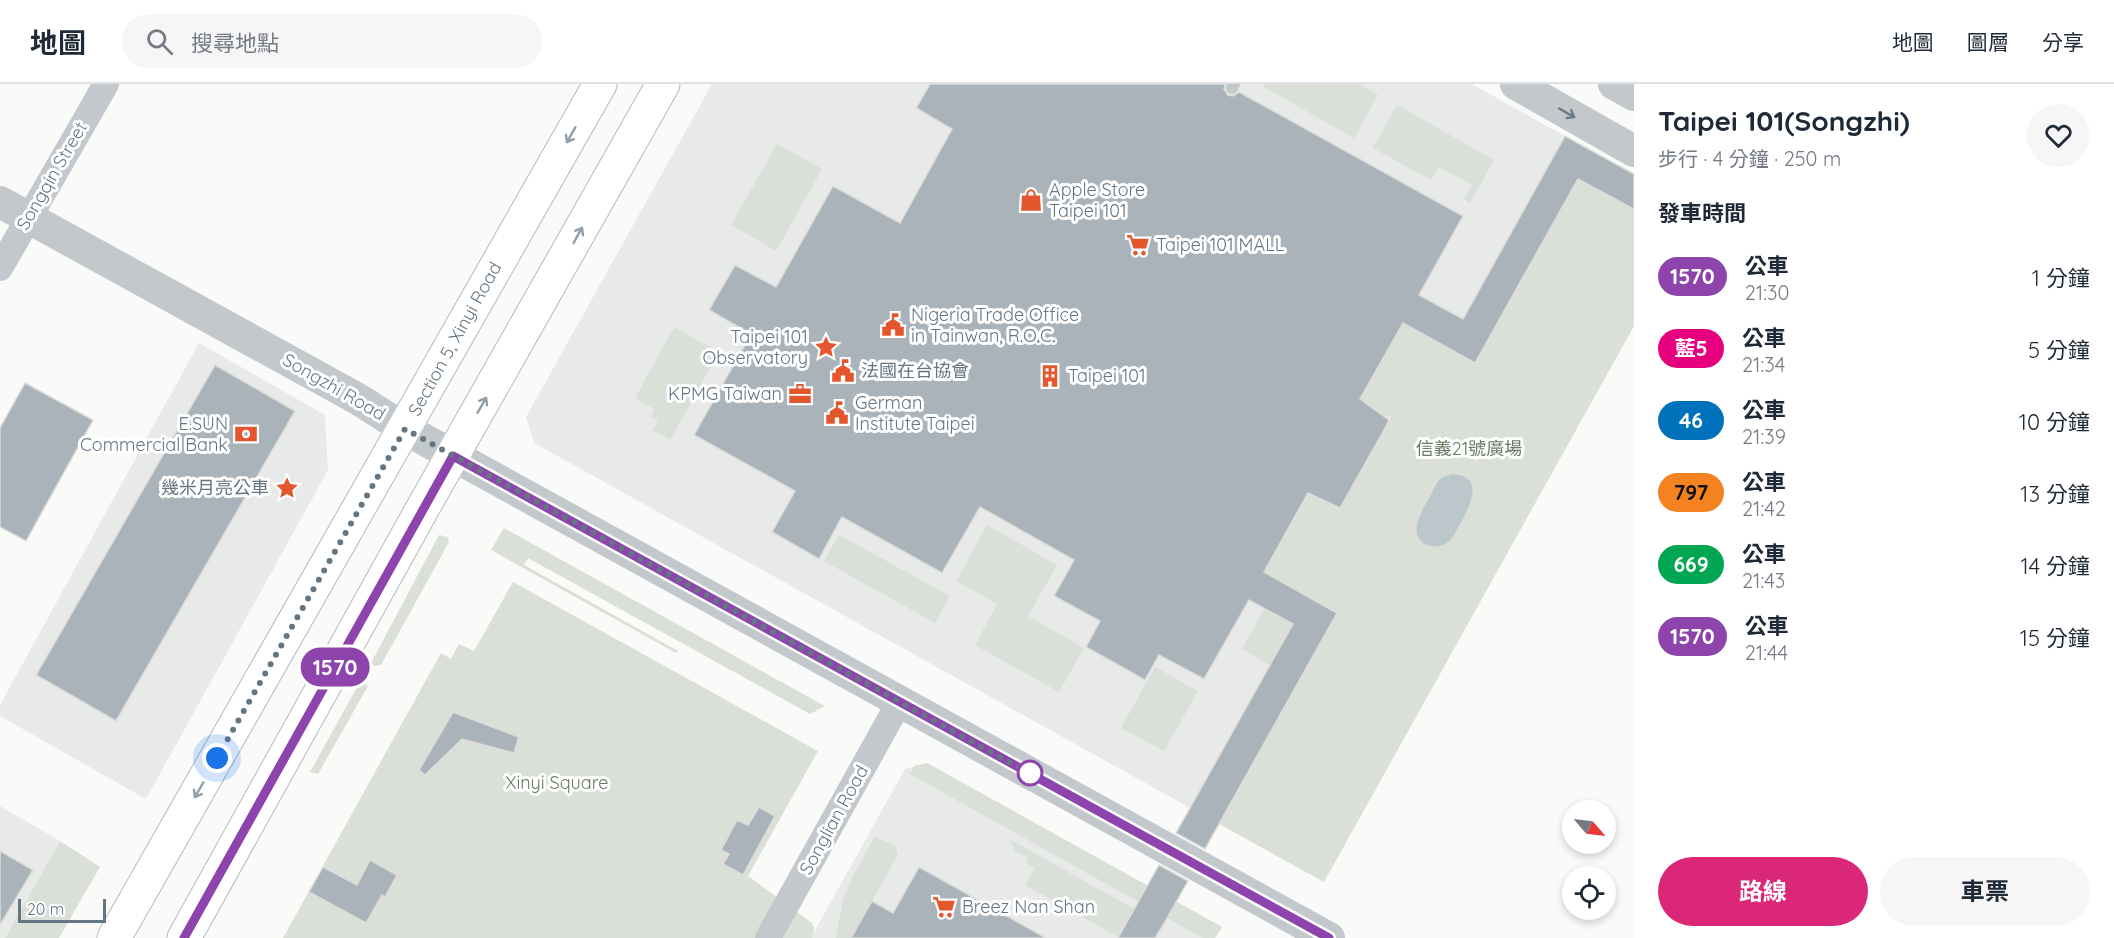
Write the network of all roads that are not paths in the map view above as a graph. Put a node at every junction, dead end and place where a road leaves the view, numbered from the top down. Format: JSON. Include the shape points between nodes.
{"nodes":[{"id":1,"x":105,"y":84,"type":"edge"},
{"id":2,"x":600,"y":84,"type":"edge"},
{"id":3,"x":663,"y":84,"type":"edge"},
{"id":4,"x":1516,"y":84,"type":"edge"},
{"id":5,"x":1614,"y":84,"type":"edge"},
{"id":6,"x":1634,"y":95,"type":"edge"},
{"id":7,"x":1634,"y":151,"type":"edge"},
{"id":8,"x":0,"y":202,"type":"edge"},
{"id":9,"x":28,"y":218,"type":"junction"},
{"id":10,"x":0,"y":268,"type":"edge"},
{"id":11,"x":405,"y":429,"type":"junction"},
{"id":12,"x":453,"y":456,"type":"junction"},
{"id":13,"x":900,"y":701,"type":"junction"},
{"id":14,"x":114,"y":938,"type":"edge"},
{"id":15,"x":184,"y":938,"type":"edge"},
{"id":16,"x":768,"y":938,"type":"edge"},
{"id":17,"x":1329,"y":938,"type":"edge"}],
"edges":[{"from":1,"to":9,"type":"street","name":"Songqin Street"},
{"from":2,"to":11,"type":"main road","name":"Section 5, Xinyi Road","one_way":true},
{"from":12,"to":3,"type":"main road","one_way":true},
{"from":4,"to":7,"type":"street","one_way":true},
{"from":5,"to":6,"type":"street"},
{"from":8,"to":9,"type":"street","name":"Songzhi Road"},
{"from":9,"to":10,"type":"street","name":"Songqin Street"},
{"from":9,"to":11,"type":"street","name":"Songzhi Road","via":[[358,399]]},
{"from":11,"to":12,"type":"street","name":"Songzhi Road"},
{"from":11,"to":14,"type":"main road","name":"Section 5, Xinyi Road","one_way":true},
{"from":12,"to":13,"type":"street","name":"Songzhi Road"},
{"from":12,"to":15,"type":"main road"},
{"from":13,"to":16,"type":"street","name":"Songlian Road"},
{"from":13,"to":17,"type":"street","name":"Songzhi Road"}]}
